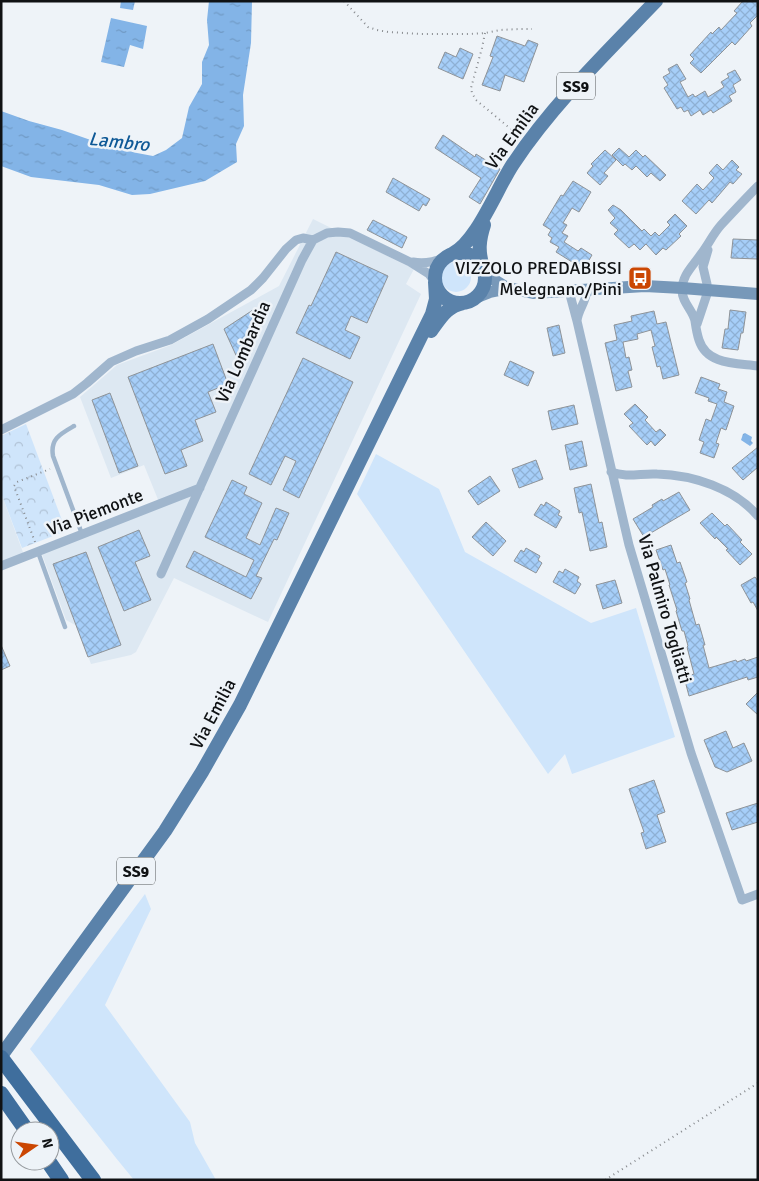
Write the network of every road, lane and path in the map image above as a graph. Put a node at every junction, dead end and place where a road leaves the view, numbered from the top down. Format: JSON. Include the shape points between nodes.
{"nodes":[{"id":1,"x":344,"y":1,"type":"edge"},
{"id":2,"x":656,"y":1,"type":"edge"},
{"id":3,"x":532,"y":29,"type":"dead end"},
{"id":4,"x":484,"y":33,"type":"junction"},
{"id":5,"x":527,"y":143,"type":"junction"},
{"id":6,"x":758,"y":186,"type":"edge"},
{"id":7,"x":488,"y":210,"type":"junction"},
{"id":8,"x":314,"y":240,"type":"junction"},
{"id":9,"x":711,"y":240,"type":"junction"},
{"id":10,"x":448,"y":256,"type":"junction"},
{"id":11,"x":410,"y":262,"type":"junction"},
{"id":12,"x":483,"y":269,"type":"junction"},
{"id":13,"x":435,"y":282,"type":"junction"},
{"id":14,"x":509,"y":288,"type":"junction"},
{"id":15,"x":682,"y":288,"type":"junction"},
{"id":16,"x":587,"y":290,"type":"junction"},
{"id":17,"x":708,"y":290,"type":"junction"},
{"id":18,"x":569,"y":291,"type":"junction"},
{"id":19,"x":758,"y":294,"type":"edge"},
{"id":20,"x":469,"y":300,"type":"junction"},
{"id":21,"x":577,"y":321,"type":"junction"},
{"id":22,"x":696,"y":328,"type":"junction"},
{"id":23,"x":410,"y":360,"type":"junction"},
{"id":24,"x":758,"y":366,"type":"edge"},
{"id":25,"x":74,"y":426,"type":"dead end"},
{"id":26,"x":1,"y":430,"type":"edge"},
{"id":27,"x":57,"y":466,"type":"junction"},
{"id":28,"x":611,"y":472,"type":"junction"},
{"id":29,"x":200,"y":488,"type":"junction"},
{"id":30,"x":758,"y":516,"type":"edge"},
{"id":31,"x":82,"y":534,"type":"junction"},
{"id":32,"x":38,"y":552,"type":"junction"},
{"id":33,"x":1,"y":566,"type":"edge"},
{"id":34,"x":161,"y":574,"type":"dead end"},
{"id":35,"x":65,"y":627,"type":"dead end"},
{"id":36,"x":758,"y":894,"type":"edge"},
{"id":37,"x":1,"y":1057,"type":"edge"},
{"id":38,"x":758,"y":1083,"type":"edge"},
{"id":39,"x":1,"y":1094,"type":"edge"},
{"id":40,"x":20,"y":1121,"type":"edge"},
{"id":41,"x":94,"y":1180,"type":"edge"},
{"id":42,"x":605,"y":1180,"type":"edge"}],
"edges":[{"from":1,"to":4,"type":"path","via":[[368,27],[377,30],[421,34]]},
{"from":2,"to":5,"type":"main road","name":"Via Emilia","number":"SS9"},
{"from":3,"to":4,"type":"path"},
{"from":4,"to":5,"type":"path","via":[[472,93]]},
{"from":5,"to":7,"type":"main road","name":"Via Emilia","number":"SS9","via":[[504,177]]},
{"from":6,"to":9,"type":"street"},
{"from":7,"to":10,"type":"main road","name":"Via Emilia","number":"SS9","via":[[464,245]]},
{"from":7,"to":12,"type":"main road","name":"Via Emilia","number":"SS9","via":[[479,240]]},
{"from":8,"to":11,"type":"street","via":[[328,233],[350,233]]},
{"from":8,"to":26,"type":"street","via":[[296,240],[251,290],[208,319],[170,340],[111,362],[72,394]]},
{"from":8,"to":29,"type":"street","name":"Via Lombardia","via":[[302,260]]},
{"from":9,"to":15,"type":"street","via":[[687,272]]},
{"from":9,"to":17,"type":"street","via":[[703,267]]},
{"from":10,"to":11,"type":"street","via":[[432,262]]},
{"from":10,"to":12,"type":"main road","via":[[461,252],[470,254]]},
{"from":10,"to":13,"type":"main road","via":[[436,269]]},
{"from":11,"to":13,"type":"street"},
{"from":12,"to":14,"type":"street","via":[[488,276]]},
{"from":12,"to":20,"type":"main road","via":[[485,276],[481,291]]},
{"from":13,"to":20,"type":"main road","via":[[445,298],[454,302]]},
{"from":13,"to":23,"type":"main road","name":"Via Emilia","number":"SS9","via":[[433,310]]},
{"from":14,"to":18,"type":"street","via":[[533,293]]},
{"from":14,"to":20,"type":"street"},
{"from":15,"to":16,"type":"street","via":[[645,286]]},
{"from":15,"to":17,"type":"street"},
{"from":15,"to":22,"type":"street","via":[[682,297],[695,318]]},
{"from":16,"to":18,"type":"street"},
{"from":16,"to":21,"type":"street"},
{"from":17,"to":19,"type":"street"},
{"from":17,"to":22,"type":"street"},
{"from":18,"to":21,"type":"street","name":"Via Palmiro Togliatti"},
{"from":20,"to":23,"type":"main road","name":"Via Emilia","number":"SS9","via":[[453,306],[440,318]]},
{"from":21,"to":28,"type":"street","name":"Via Palmiro Togliatti"},
{"from":22,"to":24,"type":"street","via":[[702,347],[710,357],[723,362]]},
{"from":23,"to":37,"type":"main road","name":"Via Emilia","number":"SS9","via":[[240,705],[191,792]]},
{"from":25,"to":27,"type":"lane","via":[[55,439],[53,456]]},
{"from":27,"to":31,"type":"lane"},
{"from":27,"to":32,"type":"path","via":[[14,486]]},
{"from":28,"to":30,"type":"street","via":[[699,480],[737,498]]},
{"from":28,"to":36,"type":"street","name":"Via Palmiro Togliatti","via":[[678,712],[742,900]]},
{"from":29,"to":31,"type":"street","name":"Via Piemonte"},
{"from":29,"to":34,"type":"street","name":"Via Lombardia"},
{"from":31,"to":32,"type":"street","name":"Via Piemonte"},
{"from":32,"to":33,"type":"street","name":"Via Piemonte"},
{"from":32,"to":35,"type":"lane"},
{"from":37,"to":41,"type":"highway"},
{"from":38,"to":42,"type":"path"},
{"from":39,"to":40,"type":"highway"}]}
